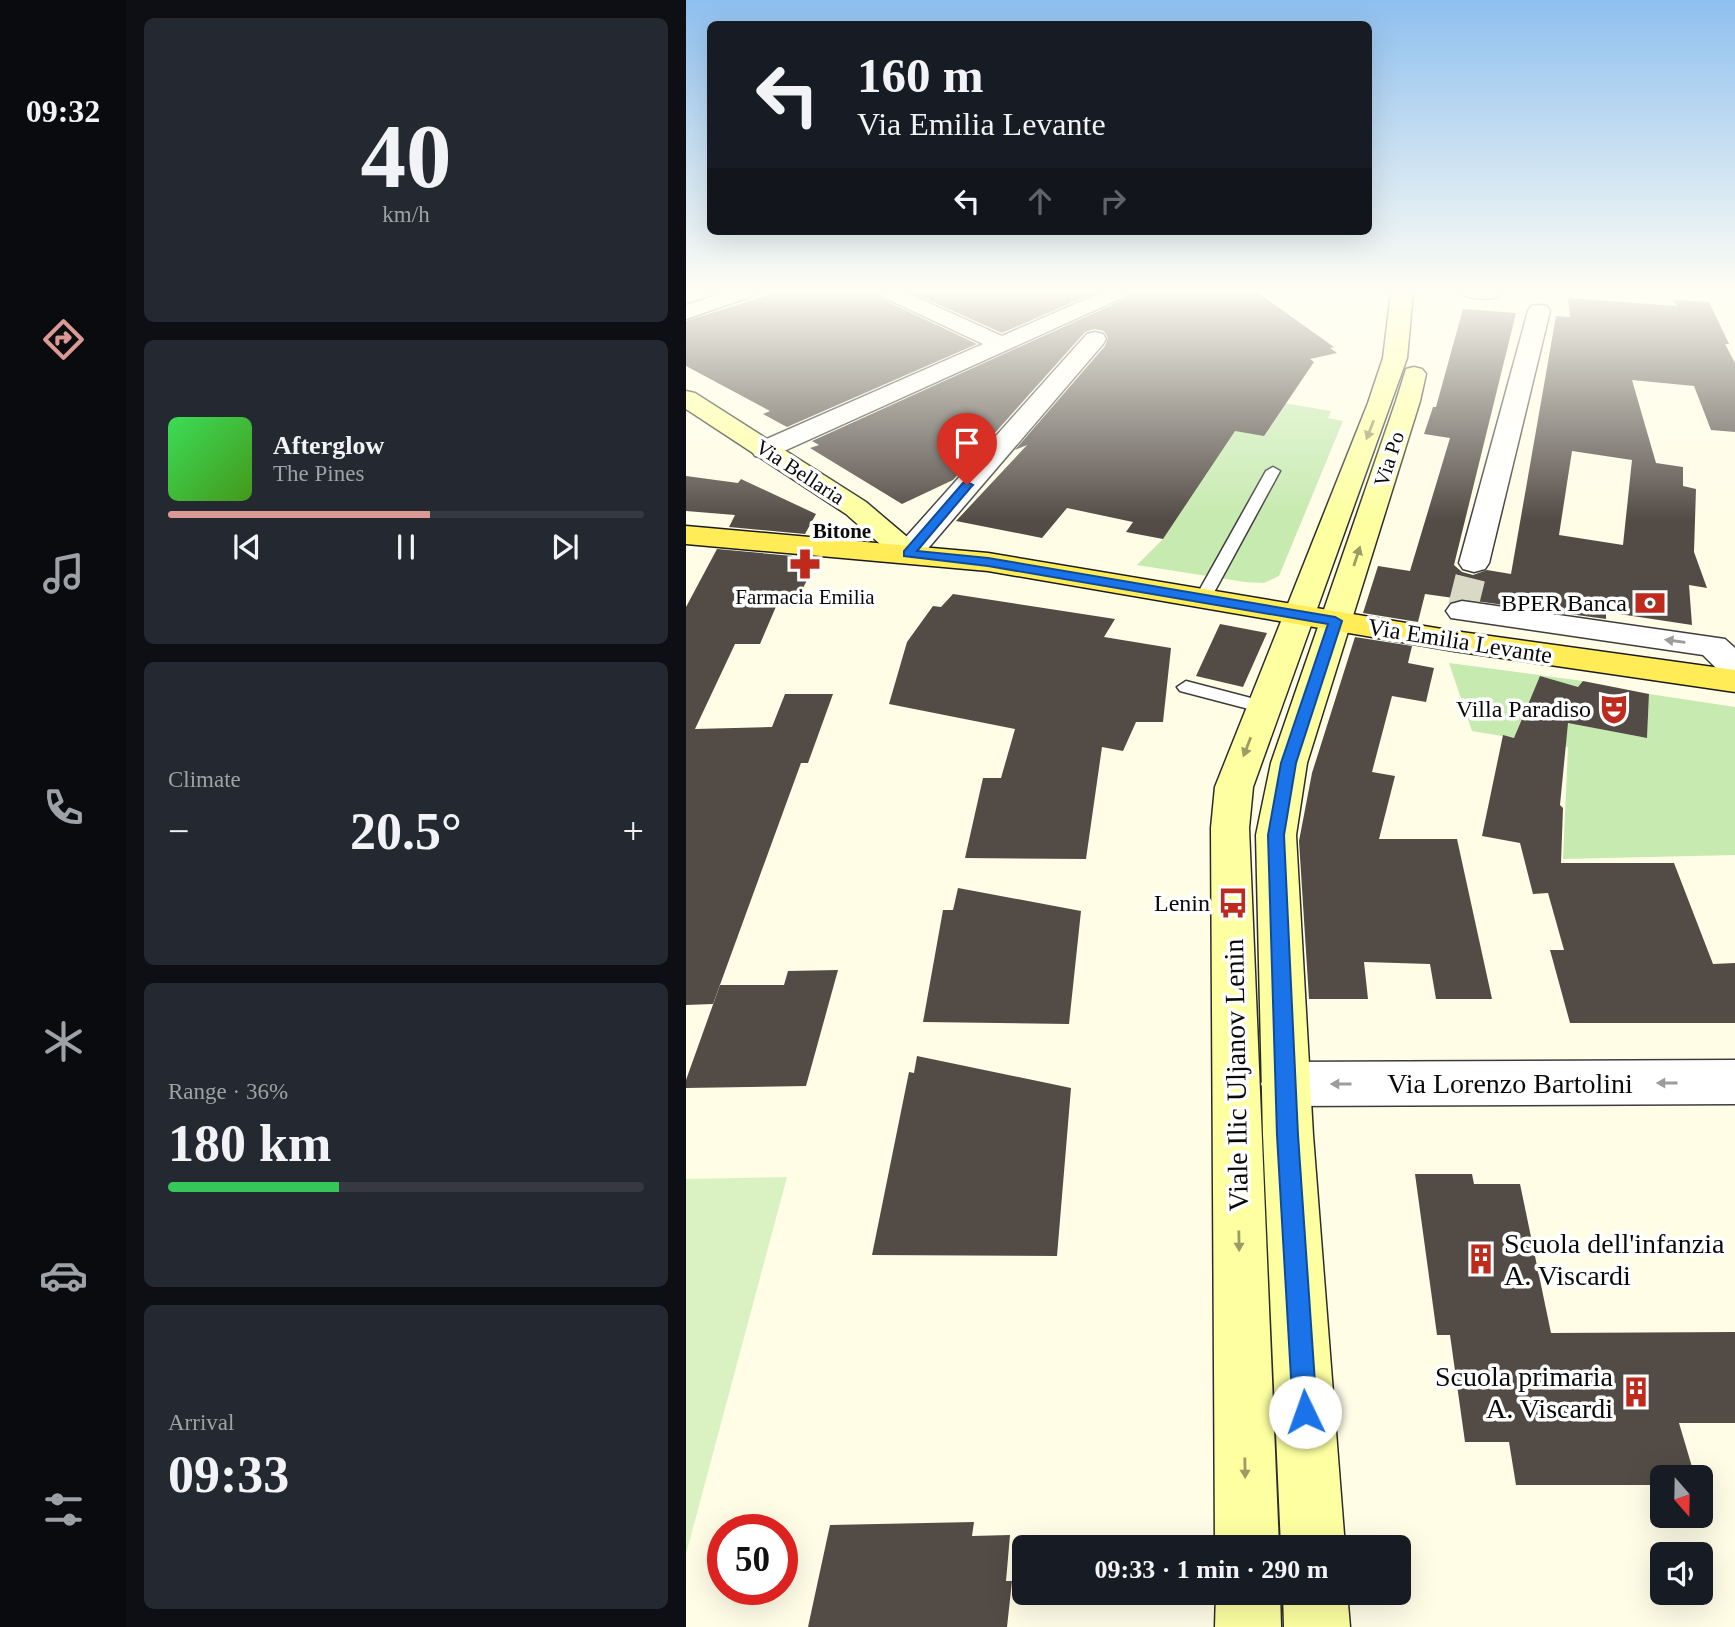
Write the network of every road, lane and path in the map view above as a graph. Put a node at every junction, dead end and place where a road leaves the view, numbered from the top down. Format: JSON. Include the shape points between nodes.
{"nodes":[{"id":1,"x":946,"y":369,"type":"edge"},
{"id":2,"x":1069,"y":369,"type":"edge"},
{"id":3,"x":1391,"y":369,"type":"edge"},
{"id":4,"x":1415,"y":369,"type":"edge"},
{"id":5,"x":1524,"y":369,"type":"edge"},
{"id":6,"x":686,"y":398,"type":"edge"},
{"id":7,"x":764,"y":450,"type":"junction"},
{"id":8,"x":1273,"y":471,"type":"dead end"},
{"id":9,"x":688,"y":539,"type":"edge"},
{"id":10,"x":908,"y":553,"type":"junction"},
{"id":11,"x":1474,"y":562,"type":"tunnel mouth"},
{"id":12,"x":1203,"y":598,"type":"junction"},
{"id":13,"x":1317,"y":618,"type":"junction"},
{"id":14,"x":1460,"y":620,"type":"junction"},
{"id":15,"x":1735,"y":667,"type":"edge"},
{"id":16,"x":1735,"y":681,"type":"edge"},
{"id":17,"x":1186,"y":687,"type":"dead end"},
{"id":18,"x":1264,"y":707,"type":"junction"},
{"id":19,"x":1735,"y":1082,"type":"edge"},
{"id":20,"x":1285,"y":1084,"type":"junction"},
{"id":21,"x":1247,"y":1535,"type":"edge"},
{"id":22,"x":1311,"y":1535,"type":"edge"},
{"id":23,"x":1248,"y":1605,"type":"edge"},
{"id":24,"x":1316,"y":1605,"type":"edge"},
{"id":25,"x":1248,"y":1627,"type":"edge"},
{"id":26,"x":1317,"y":1627,"type":"edge"}],
"edges":[{"from":1,"to":7,"type":"street"},
{"from":2,"to":10,"type":"street"},
{"from":3,"to":13,"type":"main road","name":"Via Po","one_way":true},
{"from":13,"to":4,"type":"main road","name":"Via Po","one_way":true,"via":[[1408,401]]},
{"from":5,"to":11,"type":"street"},
{"from":6,"to":7,"type":"main road","name":"Via Bellaria"},
{"from":7,"to":10,"type":"main road","name":"Via Bellaria","via":[[856,508]]},
{"from":8,"to":12,"type":"lane"},
{"from":9,"to":10,"type":"main road","name":"Via Emilia Levante"},
{"from":10,"to":12,"type":"main road","name":"Via Emilia Levante"},
{"from":12,"to":13,"type":"main road","name":"Via Emilia Levante"},
{"from":13,"to":14,"type":"main road","name":"Via Emilia Levante"},
{"from":13,"to":18,"type":"main road","name":"Viale Ilic Uljanov Lenin"},
{"from":13,"to":20,"type":"main road","name":"Viale Ilic Uljanov Lenin","via":[[1276,835]]},
{"from":15,"to":14,"type":"street","name":"Via Emilia Levante","one_way":true,"via":[[1713,646]]},
{"from":14,"to":16,"type":"main road","name":"Via Emilia Levante"},
{"from":17,"to":18,"type":"lane"},
{"from":18,"to":21,"type":"main road","name":"Viale Ilic Uljanov Lenin","one_way":true,"via":[[1234,786],[1230,828]]},
{"from":19,"to":20,"type":"street","name":"Via Lorenzo Bartolini","one_way":true},
{"from":20,"to":22,"type":"main road","name":"Viale Ilic Uljanov Lenin"},
{"from":23,"to":25,"type":"main road"},
{"from":24,"to":26,"type":"main road"}]}
